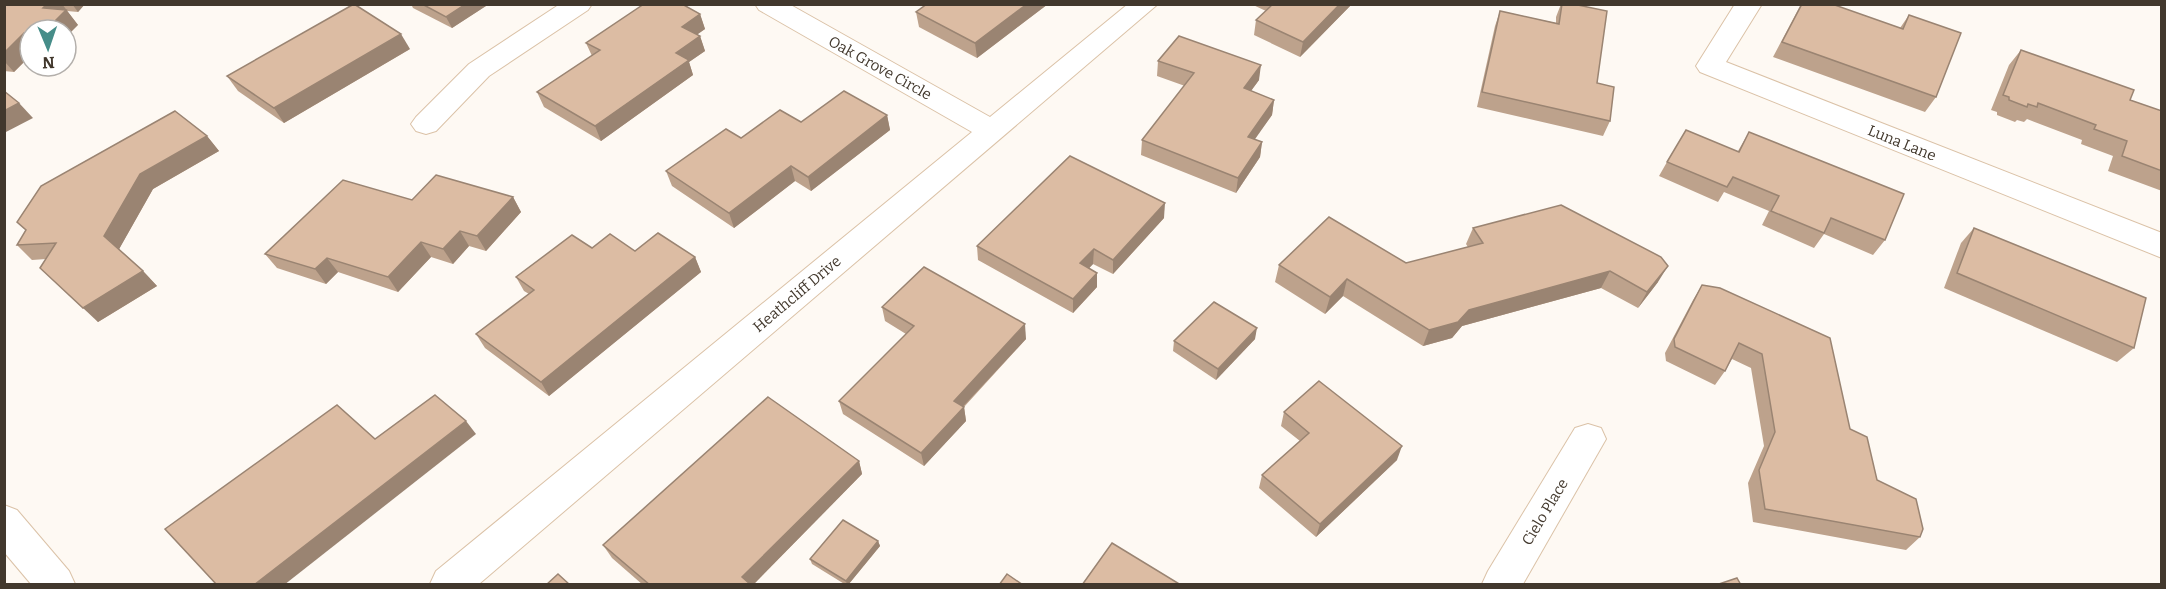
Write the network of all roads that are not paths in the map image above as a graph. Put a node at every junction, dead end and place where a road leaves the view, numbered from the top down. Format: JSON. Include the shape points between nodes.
{"nodes":[{"id":1,"x":579,"y":4,"type":"edge"},
{"id":2,"x":768,"y":4,"type":"edge"},
{"id":3,"x":1145,"y":4,"type":"edge"},
{"id":4,"x":1749,"y":4,"type":"edge"},
{"id":5,"x":426,"y":124,"type":"dead end"},
{"id":6,"x":992,"y":131,"type":"junction"},
{"id":7,"x":2162,"y":246,"type":"edge"},
{"id":8,"x":1588,"y":440,"type":"dead end"},
{"id":9,"x":4,"y":522,"type":"edge"},
{"id":10,"x":55,"y":585,"type":"edge"},
{"id":11,"x":450,"y":585,"type":"edge"},
{"id":12,"x":1502,"y":585,"type":"edge"}],
"edges":[{"from":1,"to":5,"type":"street","via":[[479,70]]},
{"from":2,"to":6,"type":"street","name":"Oak Grove Circle"},
{"from":3,"to":6,"type":"street","name":"Heathcliff Drive"},
{"from":4,"to":7,"type":"street","name":"Luna Lane","via":[[1710,66]]},
{"from":6,"to":11,"type":"street","name":"Heathcliff Drive"},
{"from":8,"to":12,"type":"street","name":"Cielo Place"},
{"from":9,"to":10,"type":"street"}]}
